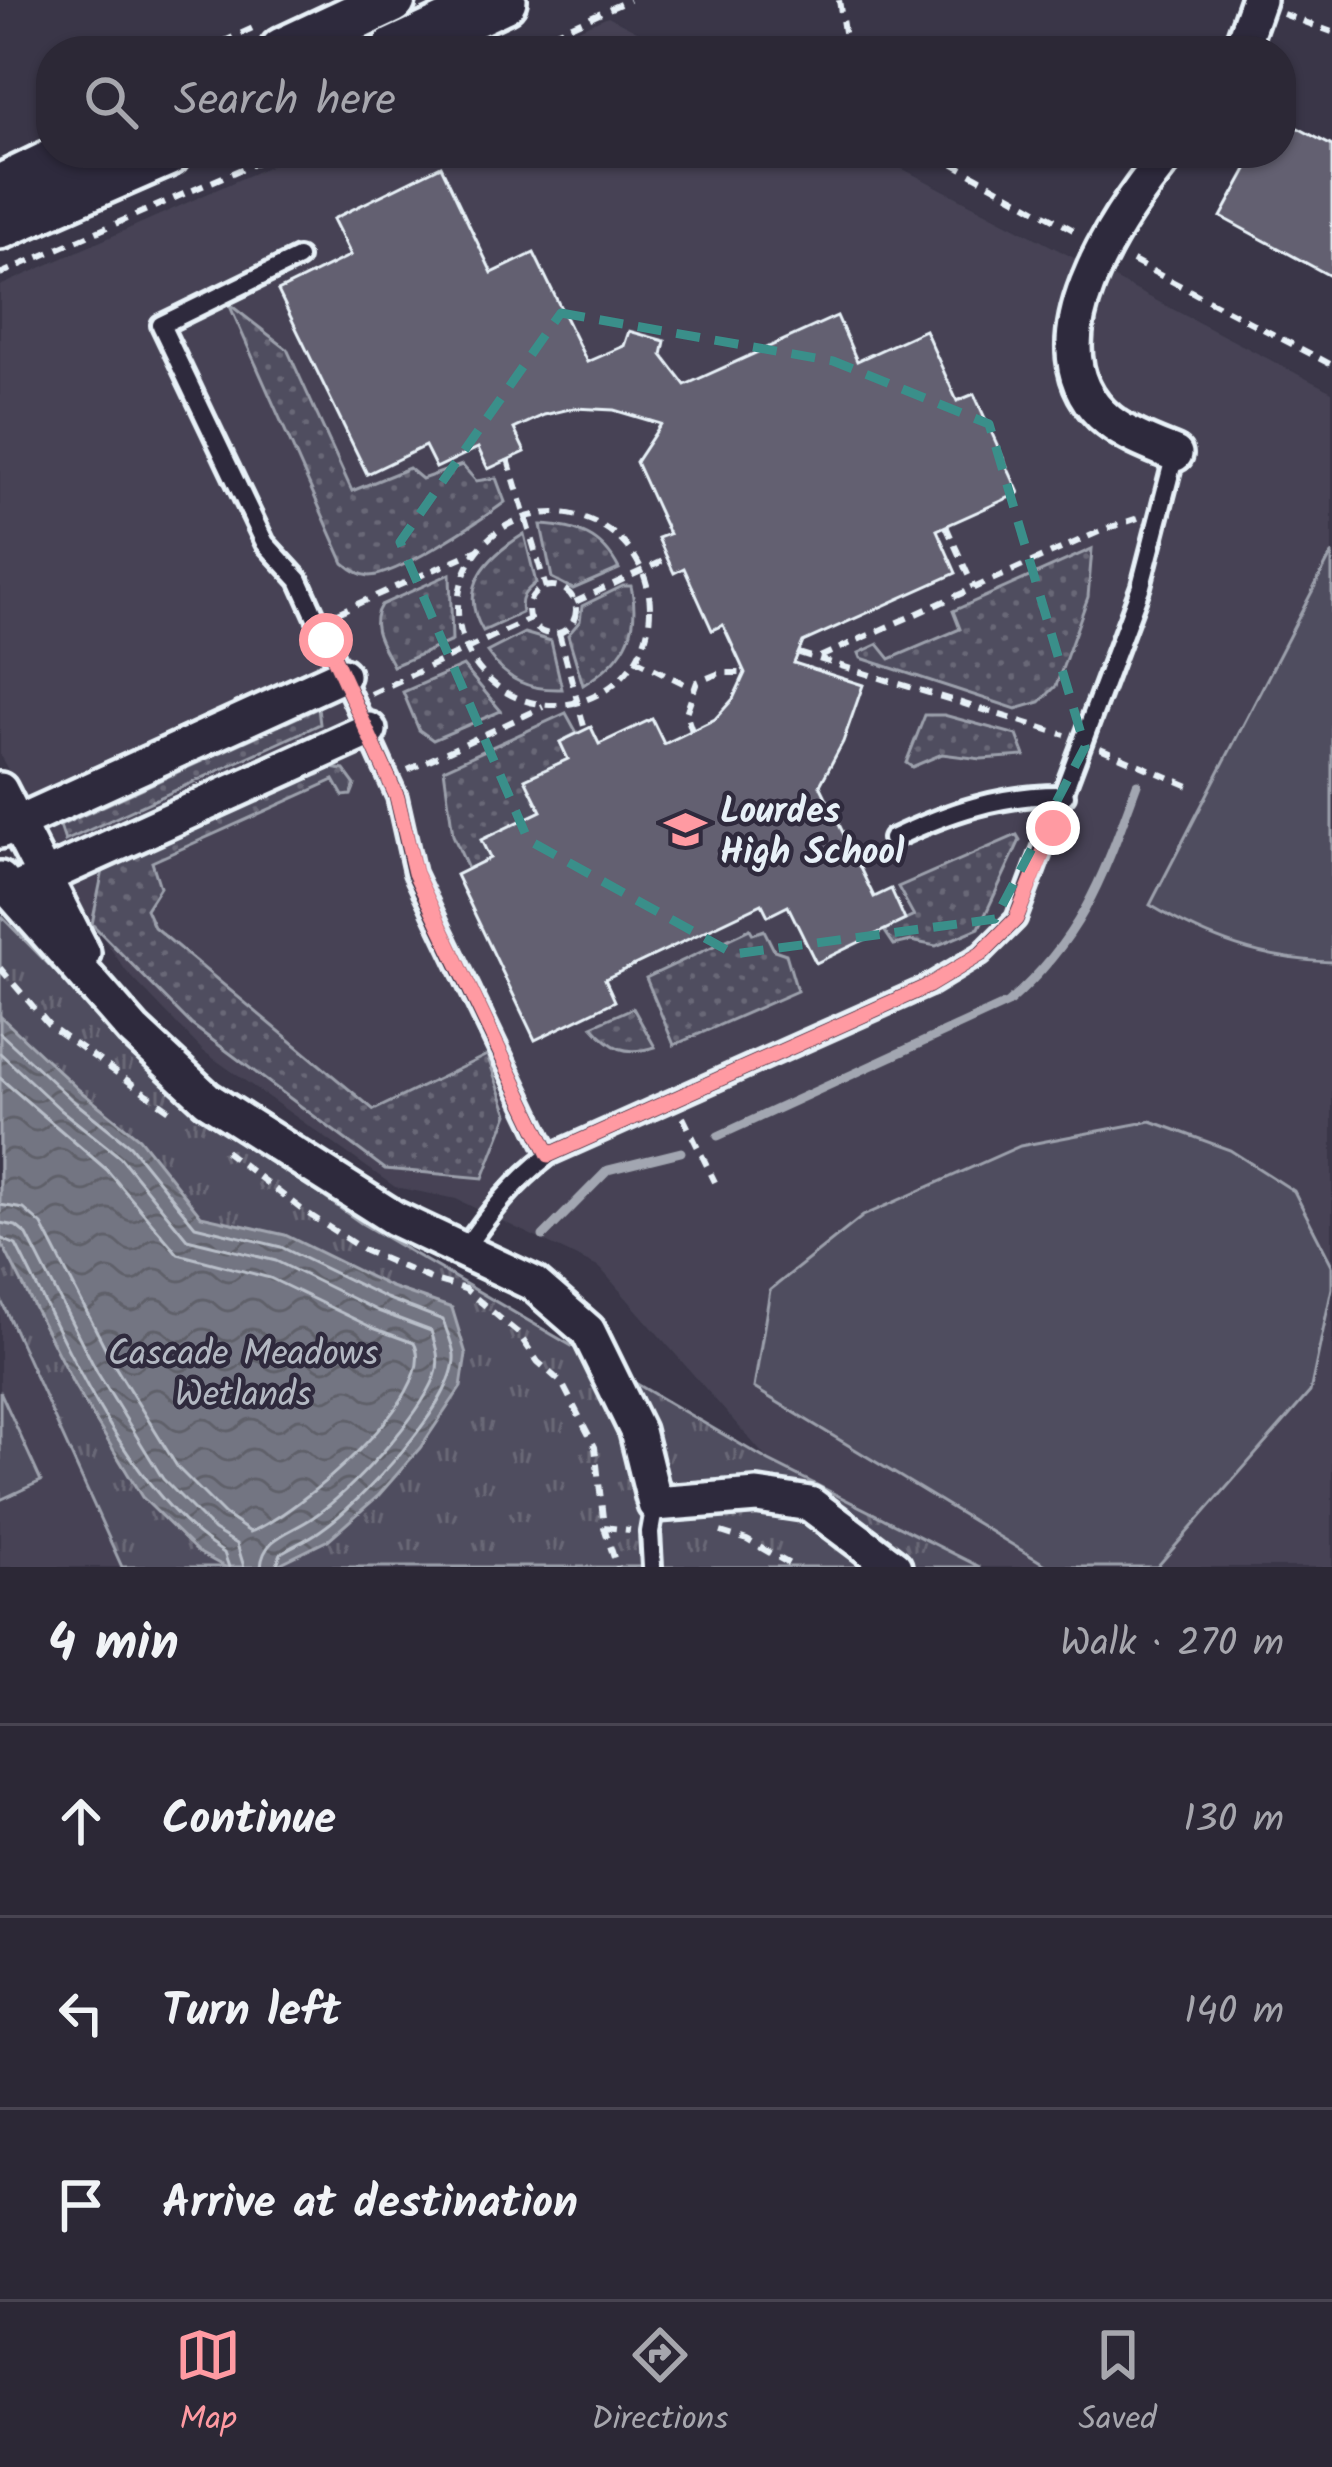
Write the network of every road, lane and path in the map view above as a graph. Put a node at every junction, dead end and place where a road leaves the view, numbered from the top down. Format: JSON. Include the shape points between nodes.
{"nodes":[{"id":1,"x":392,"y":0,"type":"edge"},
{"id":2,"x":503,"y":0,"type":"edge"},
{"id":3,"x":629,"y":0,"type":"edge"},
{"id":4,"x":839,"y":0,"type":"edge"},
{"id":5,"x":1258,"y":0,"type":"edge"},
{"id":6,"x":315,"y":36,"type":"edge"},
{"id":7,"x":426,"y":36,"type":"edge"},
{"id":8,"x":546,"y":36,"type":"edge"},
{"id":9,"x":845,"y":36,"type":"edge"},
{"id":10,"x":1245,"y":36,"type":"edge"},
{"id":11,"x":42,"y":168,"type":"edge"},
{"id":12,"x":133,"y":168,"type":"edge"},
{"id":13,"x":244,"y":168,"type":"edge"},
{"id":14,"x":1157,"y":168,"type":"edge"},
{"id":15,"x":0,"y":188,"type":"edge"},
{"id":16,"x":0,"y":226,"type":"edge"},
{"id":17,"x":298,"y":258,"type":"dead end"},
{"id":18,"x":0,"y":274,"type":"edge"},
{"id":19,"x":1175,"y":454,"type":"joint"},
{"id":20,"x":508,"y":459,"type":"dead end"},
{"id":21,"x":1160,"y":512,"type":"junction"},
{"id":22,"x":526,"y":518,"type":"junction"},
{"id":23,"x":946,"y":526,"type":"dead end"},
{"id":24,"x":481,"y":548,"type":"junction"},
{"id":25,"x":667,"y":559,"type":"dead end"},
{"id":26,"x":641,"y":570,"type":"junction"},
{"id":27,"x":546,"y":587,"type":"junction"},
{"id":28,"x":974,"y":588,"type":"junction"},
{"id":29,"x":575,"y":602,"type":"junction"},
{"id":30,"x":530,"y":620,"type":"junction"},
{"id":31,"x":317,"y":622,"type":"junction"},
{"id":32,"x":559,"y":633,"type":"junction"},
{"id":33,"x":466,"y":649,"type":"junction"},
{"id":34,"x":799,"y":653,"type":"dead end"},
{"id":35,"x":817,"y":658,"type":"junction"},
{"id":36,"x":635,"y":659,"type":"junction"},
{"id":37,"x":745,"y":674,"type":"dead end"},
{"id":38,"x":692,"y":688,"type":"junction"},
{"id":39,"x":355,"y":702,"type":"junction"},
{"id":40,"x":578,"y":703,"type":"junction"},
{"id":41,"x":546,"y":705,"type":"junction"},
{"id":42,"x":585,"y":730,"type":"dead end"},
{"id":43,"x":692,"y":731,"type":"dead end"},
{"id":44,"x":1084,"y":741,"type":"junction"},
{"id":45,"x":389,"y":779,"type":"junction"},
{"id":46,"x":1189,"y":786,"type":"dead end"},
{"id":47,"x":0,"y":790,"type":"edge"},
{"id":48,"x":1065,"y":795,"type":"junction"},
{"id":49,"x":9,"y":826,"type":"edge"},
{"id":50,"x":892,"y":839,"type":"dead end"},
{"id":51,"x":43,"y":880,"type":"junction"},
{"id":52,"x":6,"y":886,"type":"edge"},
{"id":53,"x":133,"y":1030,"type":"junction"},
{"id":54,"x":681,"y":1113,"type":"dead end"},
{"id":55,"x":549,"y":1155,"type":"junction"},
{"id":56,"x":715,"y":1182,"type":"dead end"},
{"id":57,"x":464,"y":1250,"type":"junction"},
{"id":58,"x":538,"y":1362,"type":"dead end"},
{"id":59,"x":652,"y":1518,"type":"junction"},
{"id":60,"x":604,"y":1527,"type":"junction"},
{"id":61,"x":715,"y":1531,"type":"dead end"},
{"id":62,"x":617,"y":1567,"type":"edge"},
{"id":63,"x":652,"y":1567,"type":"edge"},
{"id":64,"x":794,"y":1567,"type":"edge"},
{"id":65,"x":894,"y":1567,"type":"edge"}],
"edges":[{"from":1,"to":6,"type":"main road"},
{"from":2,"to":7,"type":"main road"},
{"from":3,"to":8,"type":"path"},
{"from":4,"to":9,"type":"path"},
{"from":5,"to":10,"type":"street"},
{"from":11,"to":15,"type":"main road"},
{"from":12,"to":16,"type":"main road"},
{"from":13,"to":18,"type":"path"},
{"from":14,"to":19,"type":"street","via":[[1104,246],[1076,311],[1073,339],[1077,368],[1107,420]]},
{"from":17,"to":31,"type":"lane","via":[[160,325],[265,543],[299,580]]},
{"from":19,"to":21,"type":"lane"},
{"from":20,"to":22,"type":"path"},
{"from":21,"to":28,"type":"path"},
{"from":21,"to":44,"type":"lane"},
{"from":22,"to":24,"type":"path"},
{"from":22,"to":26,"type":"path","via":[[578,516],[607,528]]},
{"from":22,"to":27,"type":"path"},
{"from":23,"to":28,"type":"path"},
{"from":24,"to":31,"type":"path"},
{"from":24,"to":33,"type":"path","via":[[458,594]]},
{"from":25,"to":26,"type":"path"},
{"from":26,"to":29,"type":"path"},
{"from":26,"to":36,"type":"path","via":[[650,609]]},
{"from":27,"to":29,"type":"path","via":[[565,590]]},
{"from":27,"to":30,"type":"path","via":[[531,599]]},
{"from":28,"to":35,"type":"path"},
{"from":29,"to":32,"type":"path","via":[[572,624]]},
{"from":30,"to":32,"type":"path"},
{"from":30,"to":33,"type":"path"},
{"from":31,"to":39,"type":"lane"},
{"from":32,"to":40,"type":"path"},
{"from":33,"to":39,"type":"path"},
{"from":33,"to":41,"type":"path","via":[[489,681]]},
{"from":34,"to":35,"type":"path"},
{"from":35,"to":44,"type":"path"},
{"from":36,"to":38,"type":"path"},
{"from":36,"to":40,"type":"path","via":[[607,690]]},
{"from":37,"to":38,"type":"path","via":[[720,673]]},
{"from":38,"to":43,"type":"path"},
{"from":39,"to":45,"type":"lane"},
{"from":39,"to":49,"type":"street"},
{"from":39,"to":51,"type":"street"},
{"from":40,"to":41,"type":"path"},
{"from":40,"to":42,"type":"path"},
{"from":41,"to":45,"type":"path"},
{"from":44,"to":46,"type":"path"},
{"from":44,"to":48,"type":"lane"},
{"from":45,"to":55,"type":"lane","via":[[415,873]]},
{"from":47,"to":49,"type":"street"},
{"from":48,"to":50,"type":"lane","via":[[979,804]]},
{"from":48,"to":55,"type":"lane","via":[[1016,919],[981,954],[928,986]]},
{"from":49,"to":51,"type":"street"},
{"from":51,"to":52,"type":"street"},
{"from":51,"to":53,"type":"street"},
{"from":52,"to":53,"type":"street"},
{"from":53,"to":57,"type":"street","via":[[207,1099],[394,1218]]},
{"from":54,"to":56,"type":"path"},
{"from":55,"to":57,"type":"lane","via":[[506,1191]]},
{"from":57,"to":59,"type":"street","via":[[534,1284],[588,1331],[637,1431]]},
{"from":58,"to":60,"type":"path","via":[[562,1383],[595,1447]]},
{"from":59,"to":60,"type":"path"},
{"from":59,"to":63,"type":"lane"},
{"from":59,"to":65,"type":"street","via":[[757,1496],[810,1504]]},
{"from":60,"to":62,"type":"path"},
{"from":61,"to":64,"type":"path"}]}
